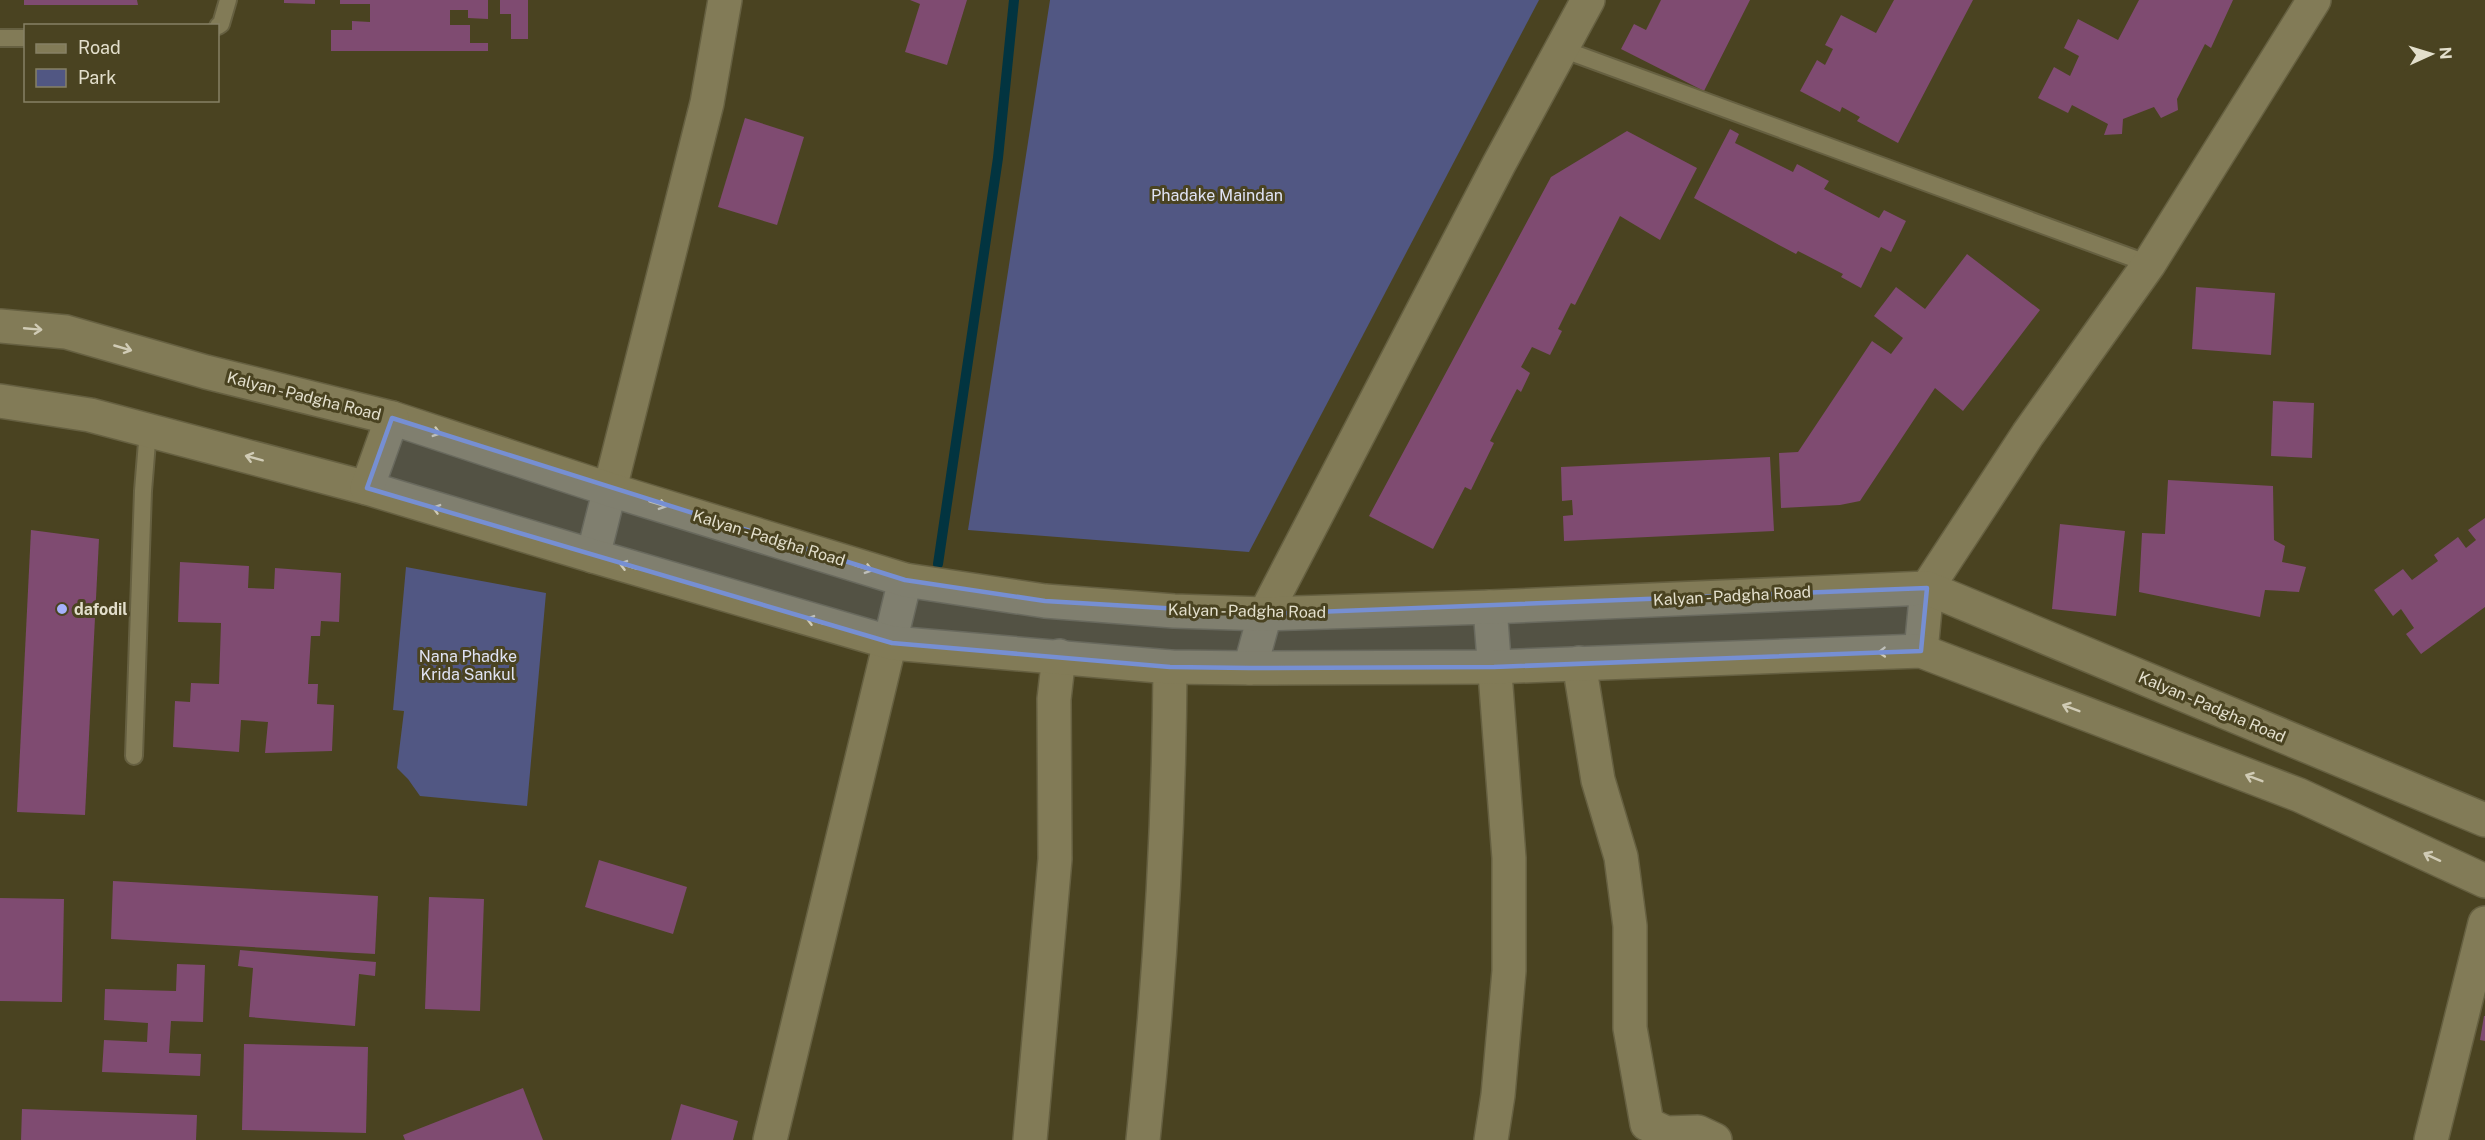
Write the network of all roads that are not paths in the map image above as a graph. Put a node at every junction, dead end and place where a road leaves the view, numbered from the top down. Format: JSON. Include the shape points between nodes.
{"nodes":[{"id":1,"x":228,"y":0,"type":"edge"},
{"id":2,"x":725,"y":0,"type":"edge"},
{"id":3,"x":1588,"y":0,"type":"edge"},
{"id":4,"x":2314,"y":0,"type":"edge"},
{"id":5,"x":219,"y":25,"type":"edge"},
{"id":6,"x":0,"y":38,"type":"edge"},
{"id":7,"x":24,"y":38,"type":"edge"},
{"id":8,"x":1562,"y":49,"type":"junction"},
{"id":9,"x":2149,"y":264,"type":"junction"},
{"id":10,"x":0,"y":326,"type":"edge"},
{"id":11,"x":0,"y":400,"type":"edge"},
{"id":12,"x":392,"y":418,"type":"junction"},
{"id":13,"x":148,"y":430,"type":"junction"},
{"id":14,"x":367,"y":488,"type":"junction"},
{"id":15,"x":611,"y":490,"type":"junction"},
{"id":16,"x":594,"y":556,"type":"junction"},
{"id":17,"x":905,"y":580,"type":"junction"},
{"id":18,"x":1928,"y":588,"type":"junction"},
{"id":19,"x":1490,"y":607,"type":"junction"},
{"id":20,"x":1265,"y":614,"type":"junction"},
{"id":21,"x":892,"y":643,"type":"junction"},
{"id":22,"x":1921,"y":651,"type":"junction"},
{"id":23,"x":1059,"y":656,"type":"junction"},
{"id":24,"x":1579,"y":663,"type":"junction"},
{"id":25,"x":1170,"y":667,"type":"junction"},
{"id":26,"x":1494,"y":667,"type":"junction"},
{"id":27,"x":1250,"y":668,"type":"junction"},
{"id":28,"x":134,"y":756,"type":"dead end"},
{"id":29,"x":2485,"y":820,"type":"edge"},
{"id":30,"x":2485,"y":881,"type":"edge"},
{"id":31,"x":2485,"y":923,"type":"edge"},
{"id":32,"x":770,"y":1140,"type":"edge"},
{"id":33,"x":1030,"y":1140,"type":"edge"},
{"id":34,"x":1143,"y":1140,"type":"edge"},
{"id":35,"x":1491,"y":1140,"type":"edge"},
{"id":36,"x":1714,"y":1140,"type":"edge"},
{"id":37,"x":2431,"y":1140,"type":"edge"}],
"edges":[{"from":1,"to":5,"type":"lane"},
{"from":2,"to":15,"type":"main road","via":[[707,103]]},
{"from":3,"to":8,"type":"main road"},
{"from":4,"to":9,"type":"main road"},
{"from":6,"to":7,"type":"lane"},
{"from":8,"to":9,"type":"lane"},
{"from":8,"to":20,"type":"main road"},
{"from":9,"to":18,"type":"main road","via":[[2028,434]]},
{"from":10,"to":12,"type":"main road","name":"Kalyan - Padgha Road","one_way":true,"via":[[66,332]]},
{"from":11,"to":13,"type":"main road","via":[[90,415]]},
{"from":12,"to":14,"type":"main road"},
{"from":12,"to":15,"type":"main road","name":"Kalyan - Padgha Road","one_way":true},
{"from":14,"to":13,"type":"main road","one_way":true},
{"from":13,"to":28,"type":"lane"},
{"from":16,"to":14,"type":"main road","one_way":true},
{"from":15,"to":16,"type":"main road"},
{"from":15,"to":17,"type":"main road","name":"Kalyan - Padgha Road","one_way":true},
{"from":21,"to":16,"type":"main road","one_way":true},
{"from":17,"to":20,"type":"main road","name":"Kalyan - Padgha Road","via":[[1045,601]]},
{"from":17,"to":21,"type":"main road"},
{"from":18,"to":19,"type":"main road","name":"Kalyan - Padgha Road"},
{"from":18,"to":22,"type":"main road"},
{"from":18,"to":29,"type":"main road","name":"Kalyan - Padgha Road"},
{"from":19,"to":20,"type":"main road","name":"Kalyan - Padgha Road"},
{"from":19,"to":26,"type":"main road"},
{"from":20,"to":27,"type":"main road"},
{"from":21,"to":23,"type":"main road"},
{"from":21,"to":32,"type":"main road"},
{"from":22,"to":24,"type":"main road","one_way":true},
{"from":30,"to":22,"type":"main road","one_way":true,"via":[[2299,795]]},
{"from":23,"to":25,"type":"main road"},
{"from":23,"to":33,"type":"main road","via":[[1054,699],[1055,859]]},
{"from":24,"to":26,"type":"main road"},
{"from":24,"to":36,"type":"main road","via":[[1598,780],[1621,857],[1630,926],[1629,1029],[1647,1124],[1666,1133],[1698,1132]]},
{"from":25,"to":27,"type":"main road"},
{"from":25,"to":34,"type":"main road","via":[[1163,890]]},
{"from":26,"to":27,"type":"main road"},
{"from":26,"to":35,"type":"main road","via":[[1509,858],[1509,971]]},
{"from":31,"to":37,"type":"main road"}]}
